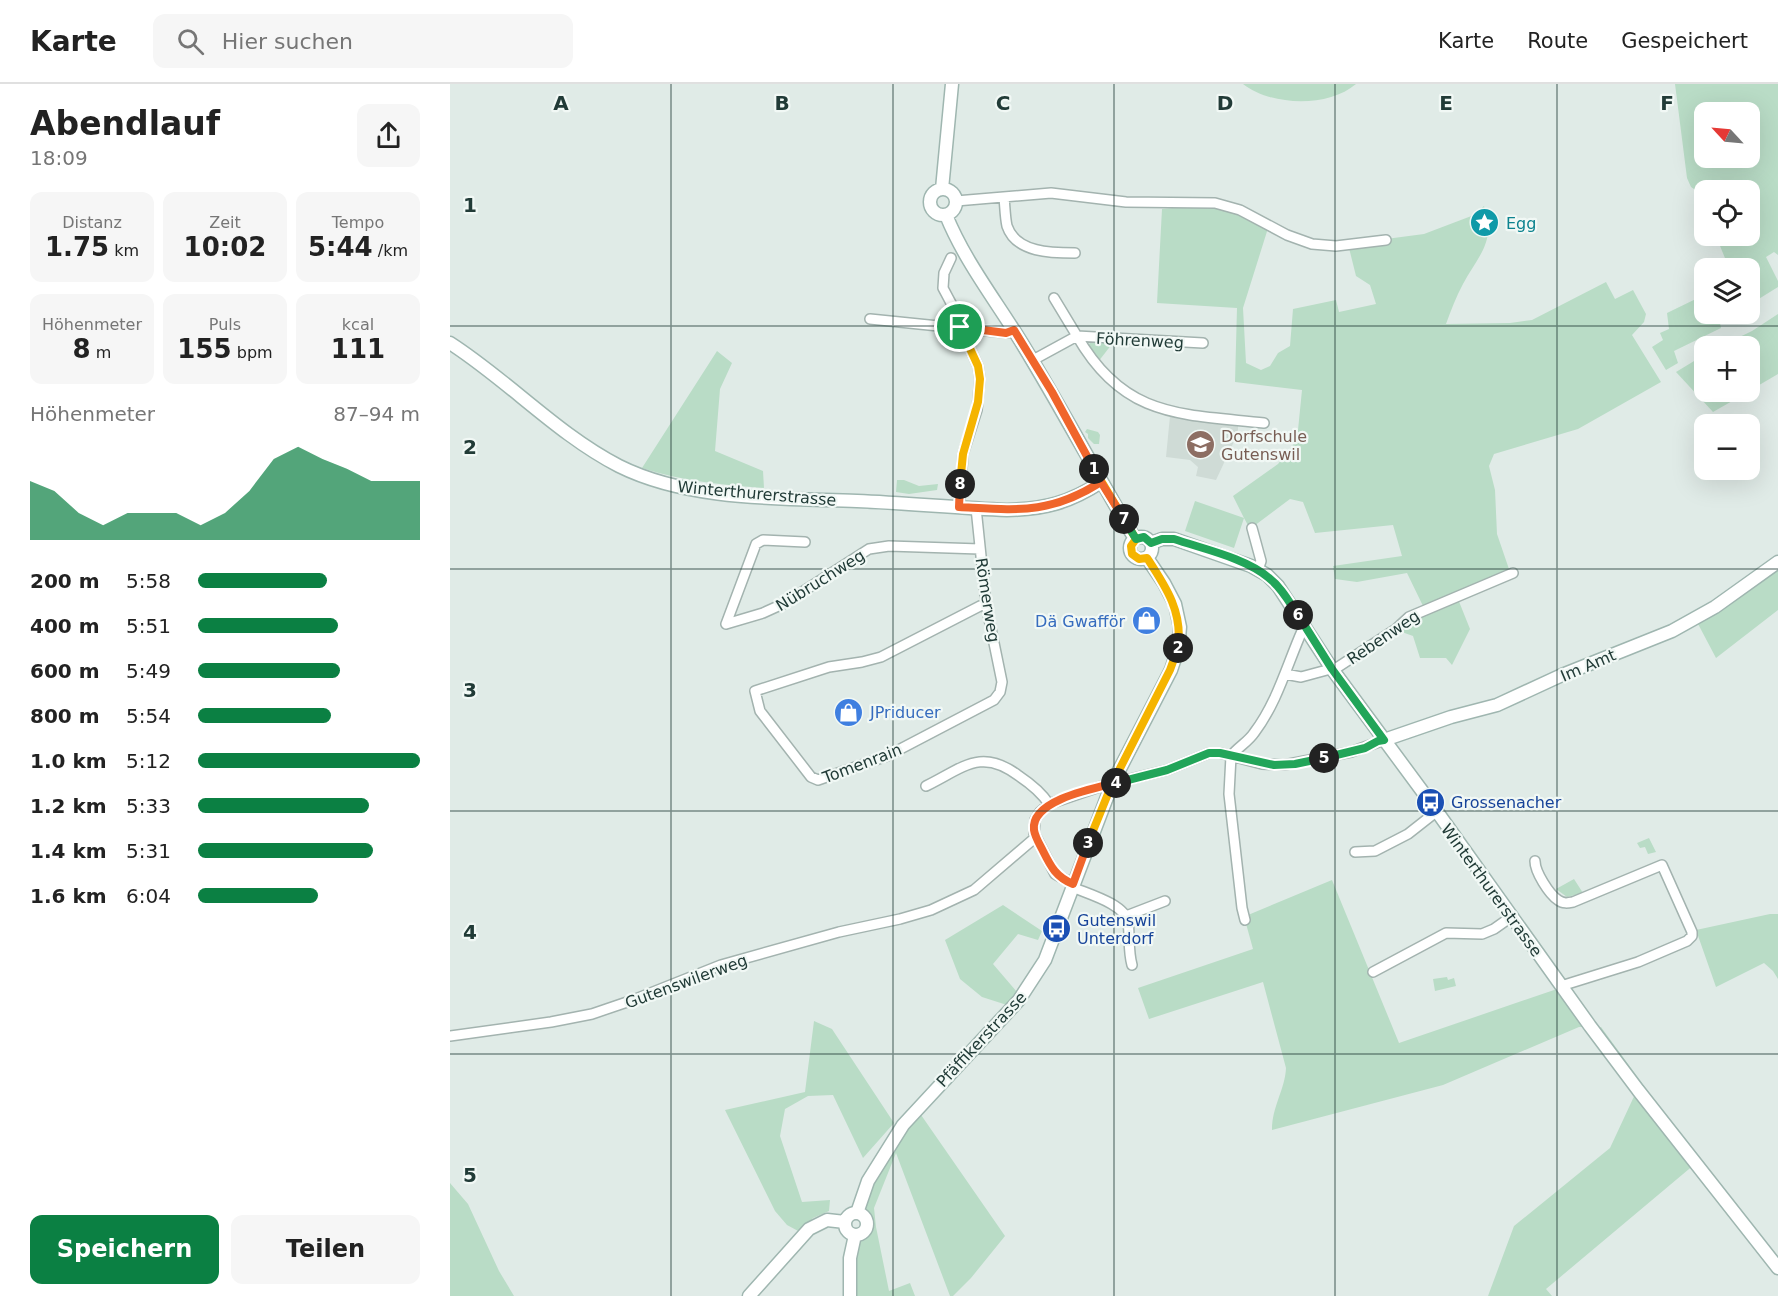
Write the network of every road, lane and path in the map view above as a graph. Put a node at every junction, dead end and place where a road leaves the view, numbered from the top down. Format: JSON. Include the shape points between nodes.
{"nodes":[{"id":1,"x":952,"y":84,"type":"edge"},
{"id":2,"x":942,"y":189,"type":"junction"},
{"id":3,"x":1004,"y":197,"type":"junction"},
{"id":4,"x":956,"y":201,"type":"junction"},
{"id":5,"x":946,"y":215,"type":"junction"},
{"id":6,"x":1386,"y":240,"type":"dead end"},
{"id":7,"x":1075,"y":253,"type":"dead end"},
{"id":8,"x":951,"y":258,"type":"dead end"},
{"id":9,"x":1054,"y":298,"type":"dead end"},
{"id":10,"x":870,"y":319,"type":"dead end"},
{"id":11,"x":960,"y":327,"type":"junction"},
{"id":12,"x":1014,"y":330,"type":"junction"},
{"id":13,"x":1077,"y":336,"type":"junction"},
{"id":14,"x":450,"y":343,"type":"edge"},
{"id":15,"x":1203,"y":343,"type":"dead end"},
{"id":16,"x":1033,"y":360,"type":"junction"},
{"id":17,"x":1264,"y":423,"type":"dead end"},
{"id":18,"x":1101,"y":482,"type":"junction"},
{"id":19,"x":959,"y":507,"type":"junction"},
{"id":20,"x":976,"y":508,"type":"junction"},
{"id":21,"x":1252,"y":528,"type":"dead end"},
{"id":22,"x":1136,"y":539,"type":"junction"},
{"id":23,"x":805,"y":542,"type":"dead end"},
{"id":24,"x":1151,"y":543,"type":"junction"},
{"id":25,"x":980,"y":549,"type":"junction"},
{"id":26,"x":1147,"y":558,"type":"junction"},
{"id":27,"x":1778,"y":562,"type":"edge"},
{"id":28,"x":1258,"y":570,"type":"junction"},
{"id":29,"x":1513,"y":573,"type":"dead end"},
{"id":30,"x":986,"y":604,"type":"junction"},
{"id":31,"x":1303,"y":632,"type":"junction"},
{"id":32,"x":1329,"y":669,"type":"junction"},
{"id":33,"x":1285,"y":674,"type":"junction"},
{"id":34,"x":1001,"y":690,"type":"joint"},
{"id":35,"x":1384,"y":740,"type":"junction"},
{"id":36,"x":1231,"y":756,"type":"junction"},
{"id":37,"x":1112,"y":784,"type":"junction"},
{"id":38,"x":926,"y":786,"type":"dead end"},
{"id":39,"x":1049,"y":804,"type":"junction"},
{"id":40,"x":1436,"y":812,"type":"junction"},
{"id":41,"x":1036,"y":837,"type":"junction"},
{"id":42,"x":1355,"y":852,"type":"dead end"},
{"id":43,"x":1535,"y":861,"type":"dead end"},
{"id":44,"x":1073,"y":886,"type":"junction"},
{"id":45,"x":1165,"y":901,"type":"dead end"},
{"id":46,"x":1126,"y":916,"type":"junction"},
{"id":47,"x":1511,"y":917,"type":"junction"},
{"id":48,"x":1245,"y":921,"type":"dead end"},
{"id":49,"x":1132,"y":965,"type":"dead end"},
{"id":50,"x":1373,"y":972,"type":"dead end"},
{"id":51,"x":1561,"y":986,"type":"junction"},
{"id":52,"x":450,"y":1036,"type":"edge"},
{"id":53,"x":857,"y":1213,"type":"junction"},
{"id":54,"x":845,"y":1222,"type":"junction"},
{"id":55,"x":855,"y":1235,"type":"junction"},
{"id":56,"x":1778,"y":1268,"type":"edge"},
{"id":57,"x":749,"y":1296,"type":"edge"},
{"id":58,"x":850,"y":1296,"type":"edge"}],
"edges":[{"from":1,"to":2,"type":"main road"},
{"from":2,"to":4,"type":"main road","via":[[952,192]]},
{"from":2,"to":5,"type":"main road","via":[[933,194],[930,205],[936,214]]},
{"from":3,"to":4,"type":"street"},
{"from":3,"to":6,"type":"street","via":[[1051,193],[1144,203],[1215,203],[1312,244],[1336,246]]},
{"from":3,"to":7,"type":"street","via":[[1008,228],[1020,243],[1047,251]]},
{"from":4,"to":5,"type":"main road","via":[[956,207]]},
{"from":5,"to":12,"type":"main road","via":[[967,257]]},
{"from":8,"to":11,"type":"street","via":[[943,288]]},
{"from":9,"to":13,"type":"street"},
{"from":10,"to":11,"type":"street"},
{"from":11,"to":12,"type":"street","via":[[1006,333]]},
{"from":11,"to":19,"type":"street","via":[[980,379],[977,410],[962,465]]},
{"from":12,"to":16,"type":"main road"},
{"from":13,"to":15,"type":"street","name":"Föhrenweg"},
{"from":13,"to":16,"type":"street"},
{"from":13,"to":17,"type":"street","via":[[1108,379],[1145,403],[1174,413]]},
{"from":14,"to":19,"type":"main road","name":"Winterthurerstrasse","via":[[582,444],[620,467],[650,479],[695,490],[735,494]]},
{"from":16,"to":18,"type":"main road"},
{"from":18,"to":20,"type":"main road","name":"Winterthurerstrasse","via":[[1067,501],[1043,507]]},
{"from":18,"to":22,"type":"main road"},
{"from":19,"to":20,"type":"main road","name":"Winterthurerstrasse"},
{"from":20,"to":25,"type":"street","name":"Römerweg"},
{"from":21,"to":28,"type":"street","via":[[1261,561]]},
{"from":22,"to":24,"type":"main road","via":[[1144,537]]},
{"from":22,"to":26,"type":"main road","via":[[1131,546],[1132,554],[1139,559]]},
{"from":23,"to":25,"type":"street","name":"Nübruchweg","via":[[763,540],[756,544],[726,624],[780,606],[869,549]]},
{"from":24,"to":26,"type":"main road","via":[[1152,553]]},
{"from":24,"to":28,"type":"main road","name":"Winterthurerstrasse","via":[[1174,539]]},
{"from":25,"to":30,"type":"street","name":"Römerweg"},
{"from":26,"to":37,"type":"main road","name":"Pfäffikerstrasse","via":[[1175,604],[1180,627],[1178,649]]},
{"from":27,"to":35,"type":"main road","name":"Im Amt","via":[[1715,607],[1672,631],[1497,705]]},
{"from":28,"to":31,"type":"main road","name":"Winterthurerstrasse","via":[[1278,586]]},
{"from":29,"to":32,"type":"street","name":"Rebenweg","via":[[1409,617],[1381,640]]},
{"from":30,"to":34,"type":"street","name":"Römerweg"},
{"from":30,"to":34,"type":"street","name":"Tomenrain","via":[[880,657],[829,667],[755,692],[760,711],[811,777],[818,780],[887,756],[994,700]]},
{"from":31,"to":32,"type":"main road","name":"Winterthurerstrasse"},
{"from":31,"to":33,"type":"street"},
{"from":32,"to":33,"type":"street","name":"Rebenweg","via":[[1301,676]]},
{"from":32,"to":35,"type":"main road","name":"Winterthurerstrasse"},
{"from":33,"to":36,"type":"street","via":[[1256,731]]},
{"from":35,"to":36,"type":"street","via":[[1295,764],[1262,764]]},
{"from":35,"to":40,"type":"main road","name":"Winterthurerstrasse"},
{"from":36,"to":37,"type":"street","via":[[1209,753],[1167,770]]},
{"from":36,"to":48,"type":"street","via":[[1229,794]]},
{"from":37,"to":39,"type":"street"},
{"from":37,"to":44,"type":"main road","name":"Pfäffikerstrasse"},
{"from":38,"to":39,"type":"street","via":[[973,763],[991,761],[1006,766]]},
{"from":39,"to":41,"type":"street","via":[[1035,819]]},
{"from":40,"to":42,"type":"street","via":[[1408,834],[1376,851]]},
{"from":40,"to":47,"type":"main road","name":"Winterthurerstrasse"},
{"from":41,"to":44,"type":"street","via":[[1055,874]]},
{"from":41,"to":52,"type":"street","name":"Gutenswilerweg","via":[[986,882],[953,901],[914,916],[720,965],[592,1014]]},
{"from":43,"to":51,"type":"street","via":[[1535,868],[1555,897],[1569,903],[1662,865],[1692,932],[1687,941],[1638,963]]},
{"from":44,"to":46,"type":"street","via":[[1114,905]]},
{"from":44,"to":53,"type":"main road","name":"Pfäffikerstrasse","via":[[1048,953],[1031,984],[903,1125],[868,1181]]},
{"from":45,"to":46,"type":"street"},
{"from":46,"to":49,"type":"street"},
{"from":47,"to":50,"type":"street","via":[[1482,934],[1446,933]]},
{"from":47,"to":51,"type":"main road","name":"Winterthurerstrasse"},
{"from":51,"to":56,"type":"main road","name":"Winterthurerstrasse"},
{"from":53,"to":54,"type":"main road"},
{"from":53,"to":55,"type":"main road","name":"Pfäffikerstrasse","via":[[865,1218],[867,1227]]},
{"from":54,"to":55,"type":"main road","via":[[846,1229]]},
{"from":54,"to":57,"type":"main road","via":[[827,1220],[809,1229]]},
{"from":55,"to":58,"type":"main road","via":[[850,1258]]}]}
